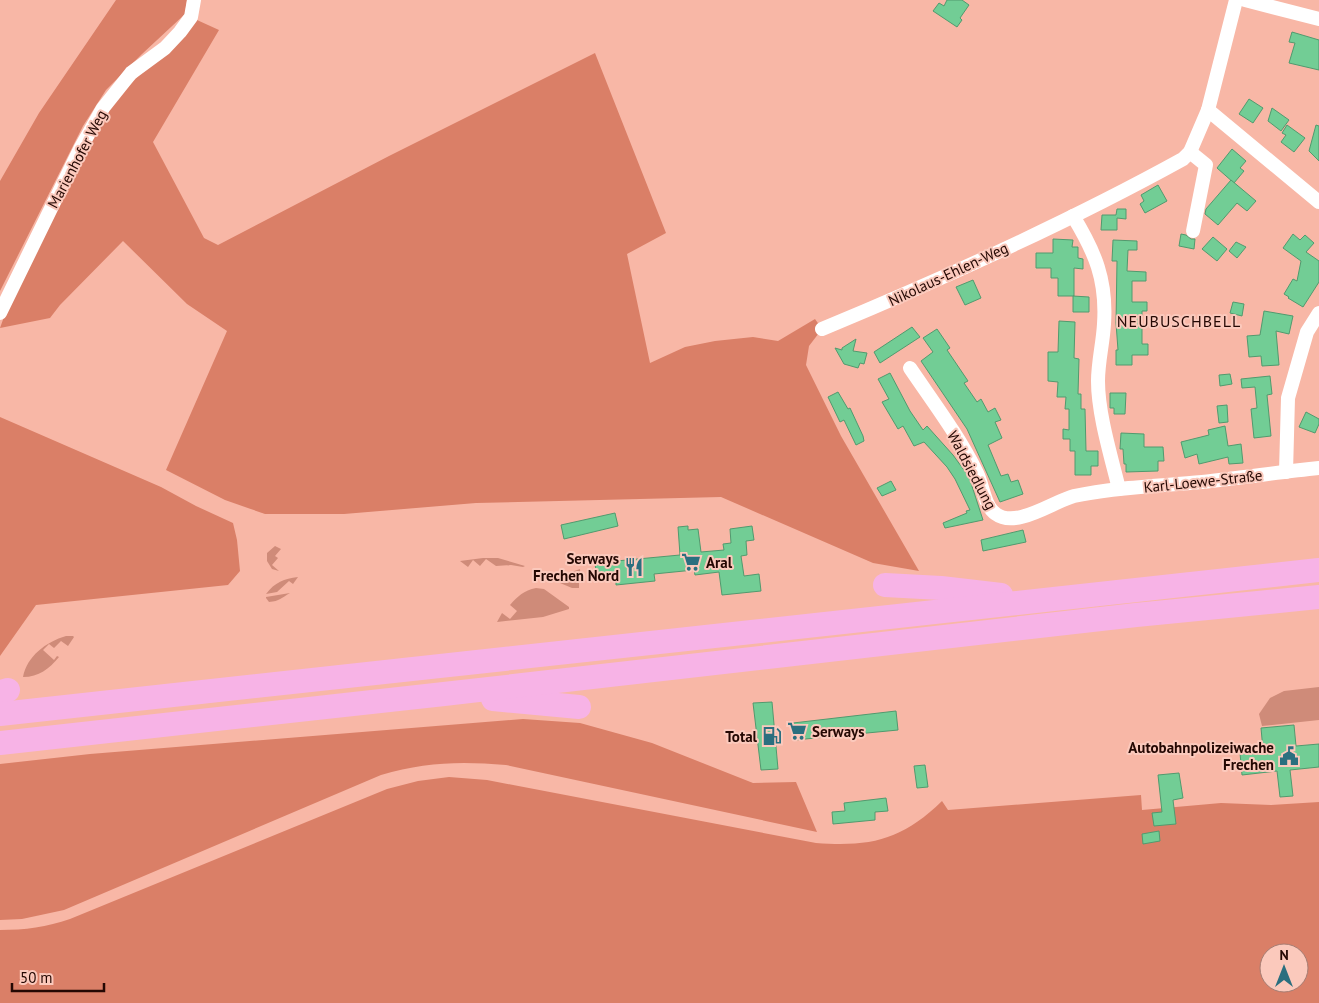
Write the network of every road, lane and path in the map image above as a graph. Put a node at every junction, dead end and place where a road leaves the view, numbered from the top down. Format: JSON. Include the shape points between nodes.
{"nodes":[{"id":1,"x":194,"y":0,"type":"edge"},
{"id":2,"x":1236,"y":0,"type":"edge"},
{"id":3,"x":1246,"y":0,"type":"edge"},
{"id":4,"x":1319,"y":19,"type":"edge"},
{"id":5,"x":1208,"y":110,"type":"junction"},
{"id":6,"x":1190,"y":152,"type":"junction"},
{"id":7,"x":1319,"y":202,"type":"edge"},
{"id":8,"x":1073,"y":216,"type":"junction"},
{"id":9,"x":1192,"y":231,"type":"dead end"},
{"id":10,"x":0,"y":313,"type":"edge"},
{"id":11,"x":1319,"y":313,"type":"edge"},
{"id":12,"x":822,"y":329,"type":"dead end"},
{"id":13,"x":910,"y":368,"type":"dead end"},
{"id":14,"x":1319,"y":468,"type":"edge"},
{"id":15,"x":1286,"y":472,"type":"junction"},
{"id":16,"x":1119,"y":490,"type":"junction"},
{"id":17,"x":1319,"y":570,"type":"edge"},
{"id":18,"x":886,"y":586,"type":"dead end"},
{"id":19,"x":1319,"y":597,"type":"edge"},
{"id":20,"x":1045,"y":600,"type":"junction"},
{"id":21,"x":444,"y":694,"type":"junction"},
{"id":22,"x":579,"y":707,"type":"dead end"},
{"id":23,"x":0,"y":714,"type":"edge"},
{"id":24,"x":0,"y":742,"type":"edge"}],
"edges":[{"from":1,"to":10,"type":"street","name":"Marienhofer Weg","via":[[191,17],[180,32],[165,48],[130,73],[103,108]]},
{"from":2,"to":5,"type":"street"},
{"from":3,"to":4,"type":"street"},
{"from":5,"to":6,"type":"street"},
{"from":5,"to":7,"type":"street"},
{"from":6,"to":8,"type":"street","name":"Nikolaus-Ehlen-Weg","via":[[1175,164]]},
{"from":6,"to":9,"type":"street","via":[[1206,165]]},
{"from":8,"to":12,"type":"street","name":"Nikolaus-Ehlen-Weg","via":[[907,294]]},
{"from":8,"to":16,"type":"street","via":[[1089,242],[1104,289],[1098,380],[1100,404]]},
{"from":11,"to":15,"type":"street","via":[[1307,332],[1288,398]]},
{"from":13,"to":16,"type":"street","name":"Waldsiedlung","via":[[978,474],[995,514],[1014,518],[1036,513],[1073,496]]},
{"from":14,"to":15,"type":"street","name":"Karl-Loewe-Straße"},
{"from":15,"to":16,"type":"street","name":"Karl-Loewe-Straße"},
{"from":17,"to":20,"type":"highway"},
{"from":18,"to":20,"type":"highway","via":[[940,588]]},
{"from":19,"to":21,"type":"highway"},
{"from":20,"to":23,"type":"highway"},
{"from":21,"to":22,"type":"highway"},
{"from":21,"to":24,"type":"highway"}]}
